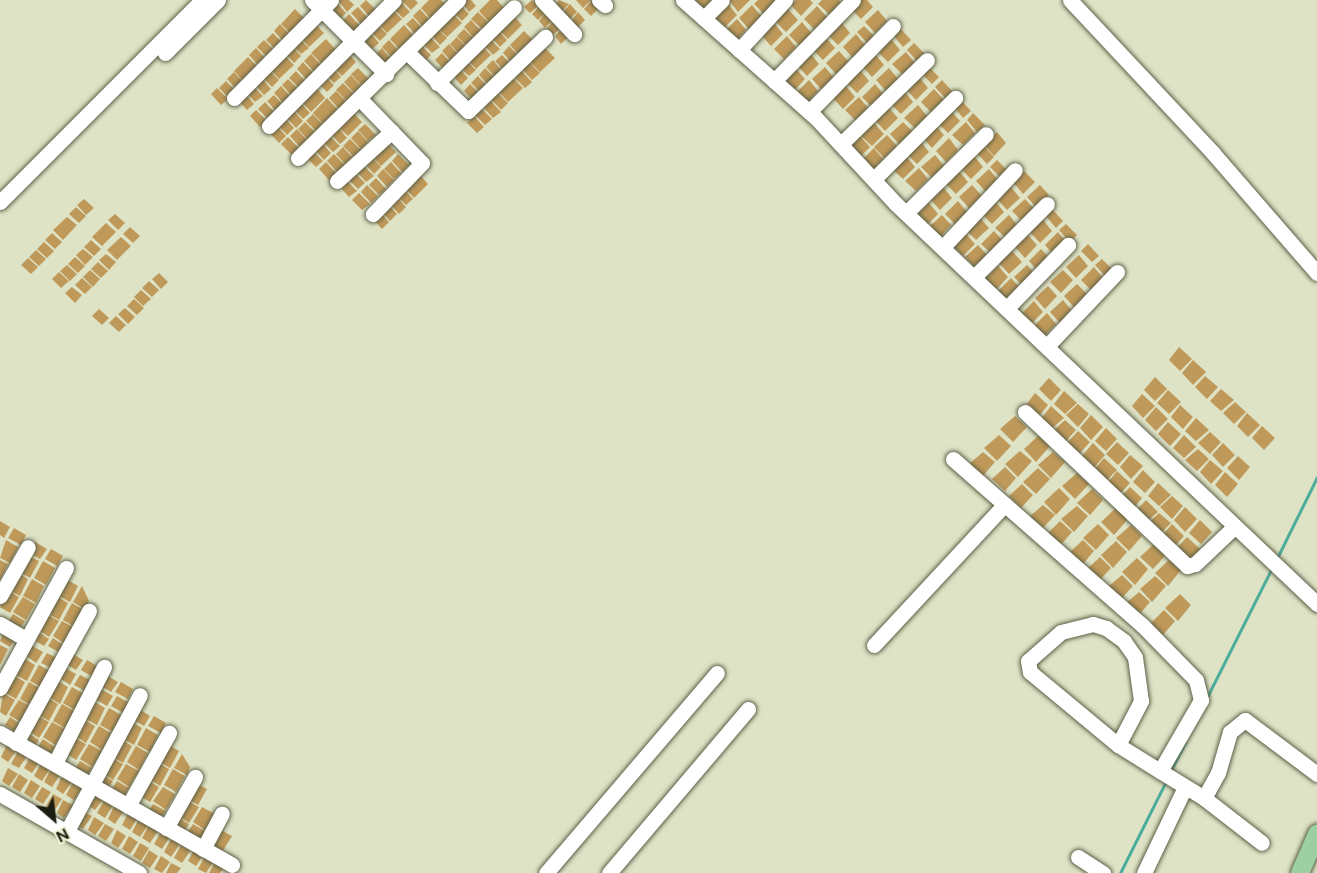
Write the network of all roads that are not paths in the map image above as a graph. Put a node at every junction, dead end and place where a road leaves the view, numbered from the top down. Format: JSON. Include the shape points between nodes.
{"nodes":[{"id":1,"x":202,"y":0,"type":"edge"},
{"id":2,"x":218,"y":0,"type":"edge"},
{"id":3,"x":394,"y":0,"type":"edge"},
{"id":4,"x":458,"y":0,"type":"edge"},
{"id":5,"x":542,"y":0,"type":"edge"},
{"id":6,"x":683,"y":0,"type":"edge"},
{"id":7,"x":722,"y":0,"type":"edge"},
{"id":8,"x":785,"y":0,"type":"edge"},
{"id":9,"x":853,"y":0,"type":"edge"},
{"id":10,"x":1070,"y":0,"type":"edge"},
{"id":11,"x":322,"y":3,"type":"edge"},
{"id":12,"x":514,"y":7,"type":"dead end"},
{"id":13,"x":704,"y":18,"type":"junction"},
{"id":14,"x":893,"y":26,"type":"dead end"},
{"id":15,"x":574,"y":34,"type":"dead end"},
{"id":16,"x":545,"y":38,"type":"dead end"},
{"id":17,"x":354,"y":41,"type":"junction"},
{"id":18,"x":739,"y":50,"type":"junction"},
{"id":19,"x":407,"y":52,"type":"junction"},
{"id":20,"x":165,"y":53,"type":"dead end"},
{"id":21,"x":927,"y":60,"type":"dead end"},
{"id":22,"x":387,"y":74,"type":"junction"},
{"id":23,"x":774,"y":81,"type":"junction"},
{"id":24,"x":437,"y":83,"type":"junction"},
{"id":25,"x":234,"y":98,"type":"dead end"},
{"id":26,"x":360,"y":99,"type":"junction"},
{"id":27,"x":955,"y":99,"type":"dead end"},
{"id":28,"x":809,"y":112,"type":"junction"},
{"id":29,"x":269,"y":126,"type":"dead end"},
{"id":30,"x":392,"y":131,"type":"junction"},
{"id":31,"x":986,"y":134,"type":"dead end"},
{"id":32,"x":841,"y":144,"type":"junction"},
{"id":33,"x":298,"y":158,"type":"dead end"},
{"id":34,"x":1015,"y":170,"type":"dead end"},
{"id":35,"x":874,"y":179,"type":"junction"},
{"id":36,"x":337,"y":181,"type":"dead end"},
{"id":37,"x":0,"y":202,"type":"edge"},
{"id":38,"x":1047,"y":204,"type":"dead end"},
{"id":39,"x":906,"y":213,"type":"junction"},
{"id":40,"x":373,"y":214,"type":"dead end"},
{"id":41,"x":1068,"y":245,"type":"dead end"},
{"id":42,"x":943,"y":247,"type":"junction"},
{"id":43,"x":1117,"y":272,"type":"dead end"},
{"id":44,"x":1317,"y":273,"type":"edge"},
{"id":45,"x":974,"y":277,"type":"junction"},
{"id":46,"x":1007,"y":308,"type":"junction"},
{"id":47,"x":1047,"y":346,"type":"junction"},
{"id":48,"x":1025,"y":412,"type":"dead end"},
{"id":49,"x":953,"y":459,"type":"dead end"},
{"id":50,"x":1005,"y":504,"type":"junction"},
{"id":51,"x":1234,"y":527,"type":"junction"},
{"id":52,"x":28,"y":547,"type":"dead end"},
{"id":53,"x":66,"y":568,"type":"dead end"},
{"id":54,"x":0,"y":596,"type":"edge"},
{"id":55,"x":1317,"y":604,"type":"edge"},
{"id":56,"x":89,"y":611,"type":"dead end"},
{"id":57,"x":0,"y":624,"type":"edge"},
{"id":58,"x":27,"y":639,"type":"junction"},
{"id":59,"x":873,"y":645,"type":"dead end"},
{"id":60,"x":104,"y":667,"type":"dead end"},
{"id":61,"x":717,"y":673,"type":"dead end"},
{"id":62,"x":0,"y":688,"type":"edge"},
{"id":63,"x":140,"y":695,"type":"dead end"},
{"id":64,"x":748,"y":709,"type":"dead end"},
{"id":65,"x":0,"y":733,"type":"edge"},
{"id":66,"x":169,"y":733,"type":"dead end"},
{"id":67,"x":16,"y":742,"type":"junction"},
{"id":68,"x":1118,"y":745,"type":"junction"},
{"id":69,"x":54,"y":763,"type":"junction"},
{"id":70,"x":1161,"y":773,"type":"junction"},
{"id":71,"x":1317,"y":774,"type":"edge"},
{"id":72,"x":195,"y":777,"type":"dead end"},
{"id":73,"x":91,"y":785,"type":"junction"},
{"id":74,"x":1183,"y":786,"type":"junction"},
{"id":75,"x":0,"y":794,"type":"edge"},
{"id":76,"x":1204,"y":798,"type":"junction"},
{"id":77,"x":128,"y":806,"type":"junction"},
{"id":78,"x":222,"y":814,"type":"dead end"},
{"id":79,"x":166,"y":828,"type":"junction"},
{"id":80,"x":67,"y":831,"type":"junction"},
{"id":81,"x":1317,"y":834,"type":"edge"},
{"id":82,"x":1262,"y":843,"type":"dead end"},
{"id":83,"x":203,"y":849,"type":"junction"},
{"id":84,"x":1078,"y":857,"type":"dead end"},
{"id":85,"x":231,"y":865,"type":"dead end"},
{"id":86,"x":139,"y":873,"type":"edge"},
{"id":87,"x":546,"y":873,"type":"edge"},
{"id":88,"x":609,"y":873,"type":"edge"},
{"id":89,"x":1103,"y":873,"type":"edge"},
{"id":90,"x":1144,"y":873,"type":"edge"},
{"id":91,"x":1300,"y":873,"type":"edge"}],
"edges":[{"from":1,"to":37,"type":"street"},
{"from":2,"to":20,"type":"street"},
{"from":3,"to":17,"type":"street"},
{"from":4,"to":19,"type":"street"},
{"from":5,"to":15,"type":"street"},
{"from":6,"to":13,"type":"street"},
{"from":7,"to":13,"type":"street"},
{"from":8,"to":18,"type":"street"},
{"from":9,"to":23,"type":"street"},
{"from":10,"to":44,"type":"street"},
{"from":11,"to":17,"type":"street"},
{"from":11,"to":25,"type":"street"},
{"from":12,"to":24,"type":"street"},
{"from":13,"to":18,"type":"street"},
{"from":14,"to":28,"type":"street"},
{"from":16,"to":24,"type":"street","via":[[475,109],[463,110]]},
{"from":17,"to":22,"type":"street"},
{"from":17,"to":29,"type":"street"},
{"from":18,"to":23,"type":"street"},
{"from":19,"to":22,"type":"street"},
{"from":19,"to":24,"type":"street"},
{"from":21,"to":32,"type":"street"},
{"from":22,"to":26,"type":"street"},
{"from":23,"to":28,"type":"street"},
{"from":26,"to":30,"type":"street"},
{"from":26,"to":33,"type":"street"},
{"from":27,"to":35,"type":"street"},
{"from":28,"to":32,"type":"street"},
{"from":30,"to":36,"type":"street"},
{"from":30,"to":40,"type":"street","via":[[422,163]]},
{"from":31,"to":39,"type":"street"},
{"from":32,"to":35,"type":"street"},
{"from":34,"to":42,"type":"street"},
{"from":35,"to":39,"type":"street"},
{"from":38,"to":45,"type":"street"},
{"from":39,"to":42,"type":"street"},
{"from":41,"to":46,"type":"street"},
{"from":42,"to":45,"type":"street"},
{"from":43,"to":47,"type":"street"},
{"from":45,"to":46,"type":"street"},
{"from":46,"to":47,"type":"street"},
{"from":47,"to":51,"type":"street"},
{"from":48,"to":51,"type":"street","via":[[1187,566],[1195,564]]},
{"from":49,"to":50,"type":"street"},
{"from":50,"to":59,"type":"street"},
{"from":50,"to":70,"type":"street","via":[[1142,625],[1199,686],[1201,700]]},
{"from":51,"to":55,"type":"street"},
{"from":52,"to":54,"type":"street"},
{"from":53,"to":58,"type":"street"},
{"from":56,"to":67,"type":"street"},
{"from":57,"to":58,"type":"street"},
{"from":58,"to":62,"type":"street"},
{"from":60,"to":69,"type":"street"},
{"from":61,"to":87,"type":"street"},
{"from":63,"to":73,"type":"street"},
{"from":64,"to":88,"type":"street"},
{"from":65,"to":67,"type":"street"},
{"from":66,"to":77,"type":"street"},
{"from":67,"to":69,"type":"street"},
{"from":68,"to":68,"type":"street","via":[[1030,672],[1028,661],[1061,632],[1093,624],[1106,628],[1124,641],[1135,657],[1141,701]]},
{"from":68,"to":70,"type":"street"},
{"from":69,"to":73,"type":"street"},
{"from":70,"to":74,"type":"street"},
{"from":71,"to":76,"type":"street","via":[[1245,720],[1230,732],[1218,772]]},
{"from":72,"to":79,"type":"street"},
{"from":73,"to":77,"type":"street"},
{"from":73,"to":80,"type":"street"},
{"from":74,"to":76,"type":"street"},
{"from":74,"to":90,"type":"street"},
{"from":75,"to":80,"type":"street"},
{"from":76,"to":82,"type":"street"},
{"from":77,"to":79,"type":"street"},
{"from":78,"to":83,"type":"street"},
{"from":79,"to":83,"type":"street"},
{"from":80,"to":86,"type":"street"},
{"from":81,"to":91,"type":"main road"},
{"from":83,"to":85,"type":"street"},
{"from":84,"to":89,"type":"street"}]}
